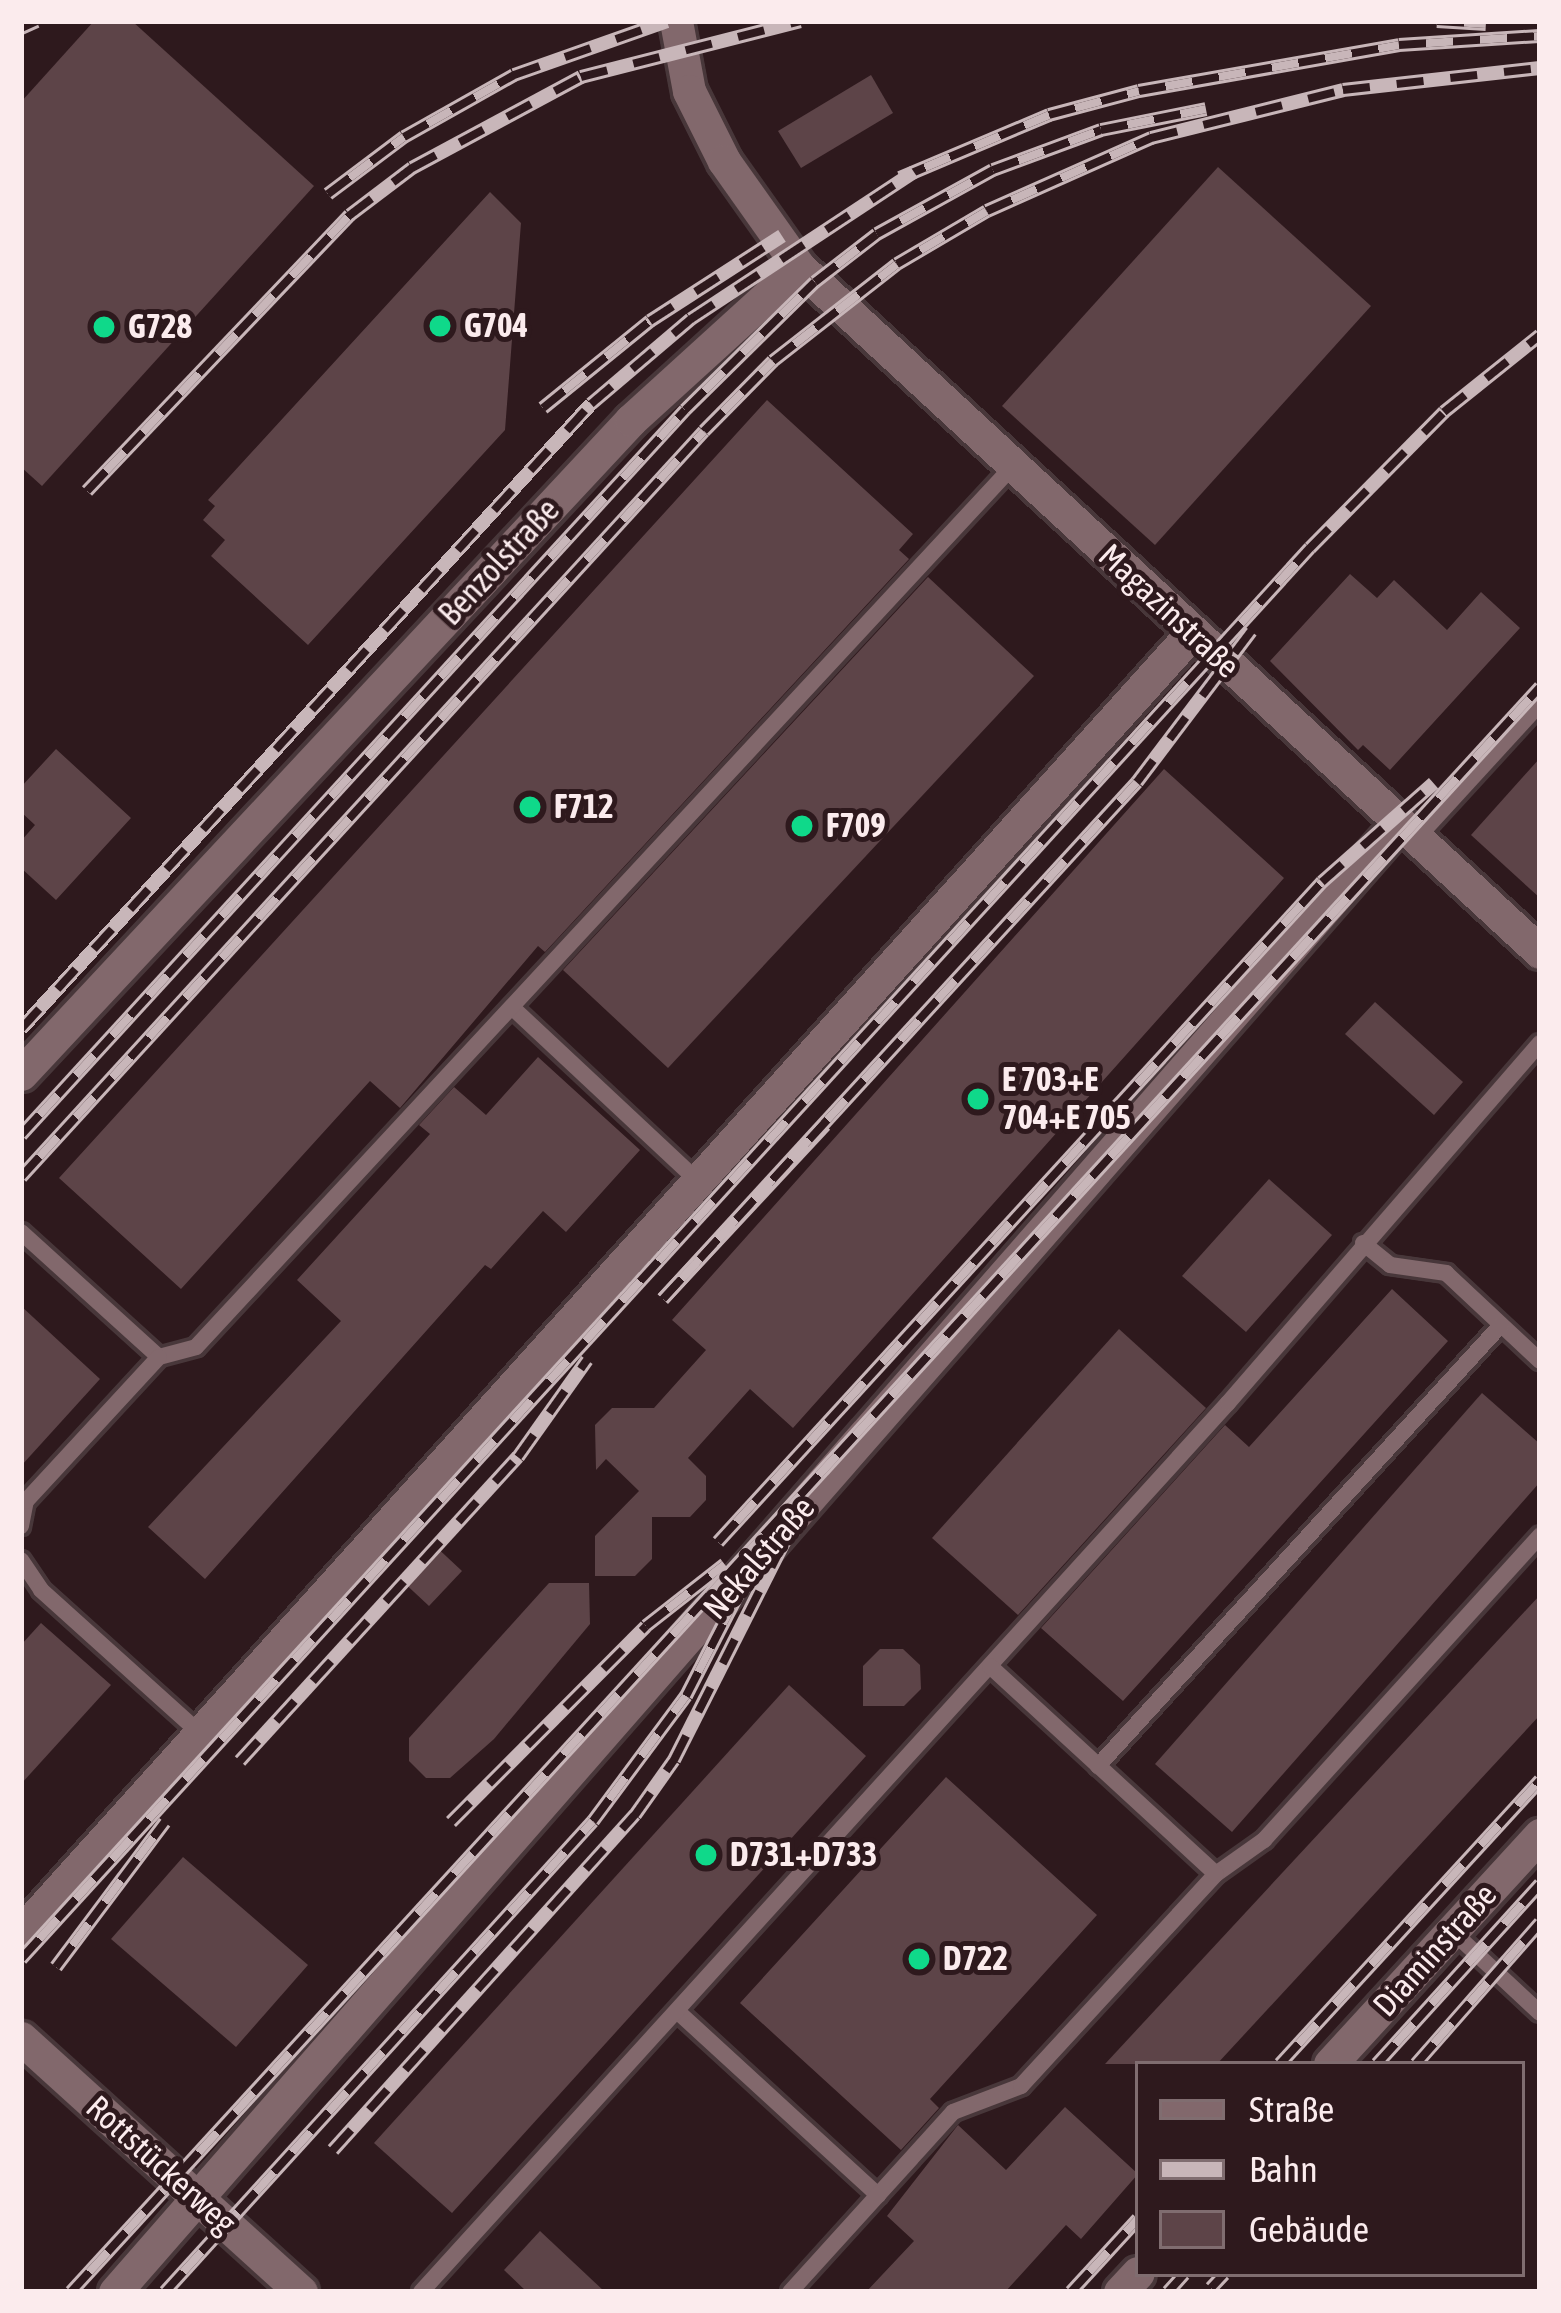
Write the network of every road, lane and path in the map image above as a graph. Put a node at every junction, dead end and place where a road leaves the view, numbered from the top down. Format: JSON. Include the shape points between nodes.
{"nodes":[{"id":1,"x":676,"y":21,"type":"edge"},
{"id":2,"x":799,"y":268,"type":"junction"},
{"id":3,"x":1013,"y":466,"type":"junction"},
{"id":4,"x":1192,"y":633,"type":"junction"},
{"id":5,"x":1540,"y":704,"type":"edge"},
{"id":6,"x":1408,"y":830,"type":"junction"},
{"id":7,"x":1540,"y":952,"type":"edge"},
{"id":8,"x":514,"y":1009,"type":"junction"},
{"id":9,"x":1540,"y":1043,"type":"edge"},
{"id":10,"x":21,"y":1074,"type":"edge"},
{"id":11,"x":698,"y":1180,"type":"junction"},
{"id":12,"x":21,"y":1232,"type":"edge"},
{"id":13,"x":1363,"y":1243,"type":"junction"},
{"id":14,"x":1502,"y":1325,"type":"junction"},
{"id":15,"x":159,"y":1358,"type":"junction"},
{"id":16,"x":1540,"y":1360,"type":"edge"},
{"id":17,"x":21,"y":1526,"type":"edge"},
{"id":18,"x":1540,"y":1536,"type":"edge"},
{"id":19,"x":21,"y":1560,"type":"edge"},
{"id":20,"x":990,"y":1666,"type":"junction"},
{"id":21,"x":200,"y":1733,"type":"junction"},
{"id":22,"x":1098,"y":1766,"type":"junction"},
{"id":23,"x":1540,"y":1835,"type":"edge"},
{"id":24,"x":1216,"y":1874,"type":"junction"},
{"id":25,"x":1452,"y":1931,"type":"junction"},
{"id":26,"x":21,"y":1932,"type":"edge"},
{"id":27,"x":677,"y":2011,"type":"junction"},
{"id":28,"x":1540,"y":2012,"type":"edge"},
{"id":29,"x":21,"y":2038,"type":"edge"},
{"id":30,"x":1333,"y":2061,"type":"edge"},
{"id":31,"x":878,"y":2195,"type":"junction"},
{"id":32,"x":200,"y":2199,"type":"junction"},
{"id":33,"x":115,"y":2292,"type":"edge"},
{"id":34,"x":301,"y":2292,"type":"edge"},
{"id":35,"x":421,"y":2292,"type":"edge"},
{"id":36,"x":790,"y":2292,"type":"edge"}],
"edges":[{"from":1,"to":2,"type":"street","via":[[689,91],[724,161]]},
{"from":2,"to":3,"type":"street","name":"Magazinstraße"},
{"from":2,"to":10,"type":"street","name":"Benzolstraße","via":[[631,420]]},
{"from":3,"to":4,"type":"street","name":"Magazinstraße"},
{"from":3,"to":8,"type":"lane"},
{"from":4,"to":6,"type":"street","name":"Magazinstraße"},
{"from":4,"to":11,"type":"street"},
{"from":5,"to":6,"type":"lane"},
{"from":6,"to":7,"type":"street","name":"Magazinstraße"},
{"from":6,"to":32,"type":"street","name":"Nekalstraße"},
{"from":8,"to":11,"type":"lane"},
{"from":8,"to":15,"type":"lane","via":[[227,1322],[196,1347]]},
{"from":9,"to":13,"type":"lane"},
{"from":11,"to":21,"type":"street"},
{"from":12,"to":15,"type":"lane"},
{"from":13,"to":14,"type":"lane","via":[[1390,1265],[1446,1273]]},
{"from":13,"to":20,"type":"lane"},
{"from":14,"to":16,"type":"lane"},
{"from":14,"to":22,"type":"lane"},
{"from":15,"to":17,"type":"lane","via":[[26,1502]]},
{"from":18,"to":24,"type":"lane","via":[[1264,1840]]},
{"from":19,"to":21,"type":"lane","via":[[41,1590]]},
{"from":20,"to":22,"type":"lane"},
{"from":20,"to":27,"type":"lane"},
{"from":21,"to":26,"type":"street"},
{"from":22,"to":24,"type":"lane"},
{"from":23,"to":25,"type":"street","name":"Diaminstraße"},
{"from":24,"to":31,"type":"lane","via":[[1022,2086],[952,2112]]},
{"from":25,"to":28,"type":"lane"},
{"from":25,"to":30,"type":"street","name":"Diaminstraße"},
{"from":27,"to":31,"type":"lane"},
{"from":27,"to":35,"type":"lane"},
{"from":29,"to":32,"type":"street","name":"Rottstückerweg"},
{"from":31,"to":36,"type":"lane"},
{"from":32,"to":33,"type":"street","name":"Nekalstraße"},
{"from":32,"to":34,"type":"street","name":"Rottstückerweg"}]}
